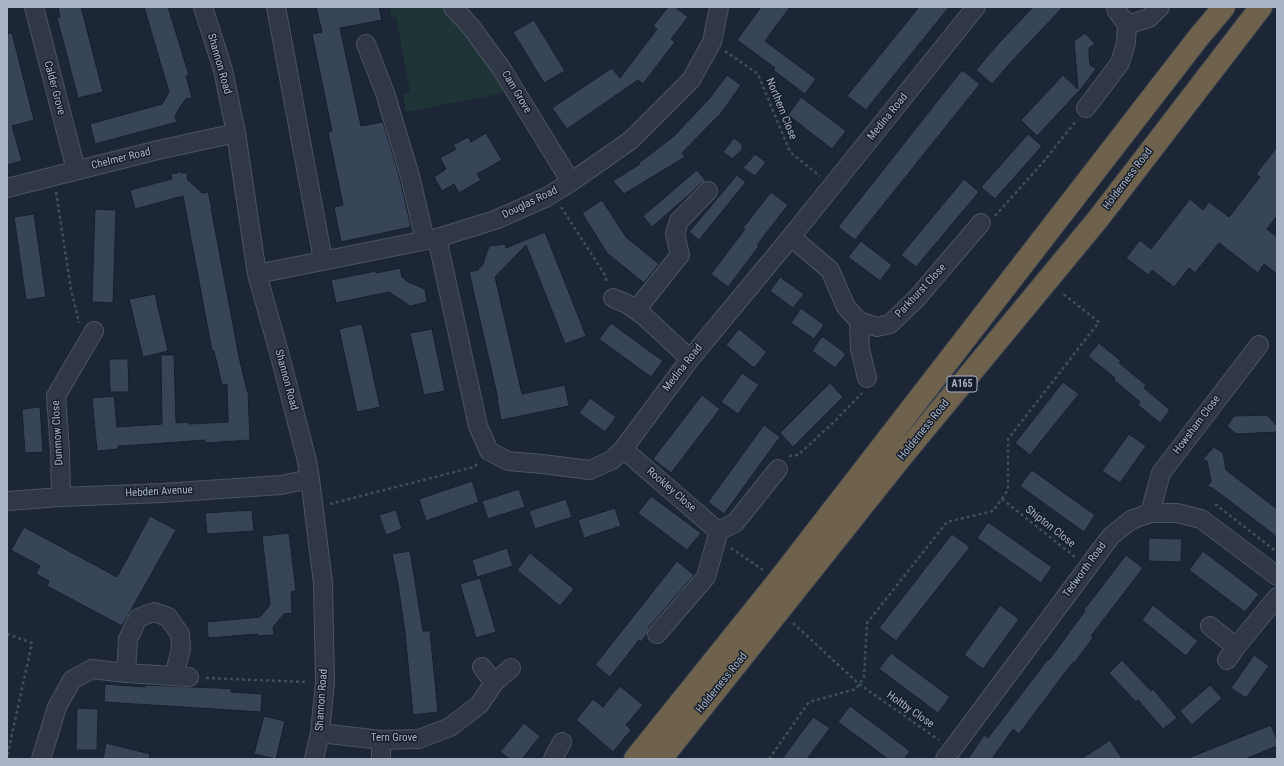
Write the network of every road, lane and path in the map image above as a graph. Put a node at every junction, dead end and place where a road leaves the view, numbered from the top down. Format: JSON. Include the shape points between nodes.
{"nodes":[{"id":1,"x":34,"y":7,"type":"edge"},
{"id":2,"x":203,"y":7,"type":"edge"},
{"id":3,"x":276,"y":7,"type":"edge"},
{"id":4,"x":453,"y":7,"type":"edge"},
{"id":5,"x":719,"y":7,"type":"edge"},
{"id":6,"x":976,"y":7,"type":"edge"},
{"id":7,"x":1116,"y":7,"type":"edge"},
{"id":8,"x":1160,"y":7,"type":"edge"},
{"id":9,"x":1224,"y":7,"type":"edge"},
{"id":10,"x":1260,"y":7,"type":"edge"},
{"id":11,"x":1127,"y":25,"type":"junction"},
{"id":12,"x":712,"y":42,"type":"junction"},
{"id":13,"x":366,"y":44,"type":"dead end"},
{"id":14,"x":1086,"y":108,"type":"joint"},
{"id":15,"x":236,"y":133,"type":"junction"},
{"id":16,"x":76,"y":170,"type":"junction"},
{"id":17,"x":53,"y":176,"type":"junction"},
{"id":18,"x":571,"y":182,"type":"junction"},
{"id":19,"x":833,"y":186,"type":"junction"},
{"id":20,"x":7,"y":188,"type":"edge"},
{"id":21,"x":708,"y":191,"type":"dead end"},
{"id":22,"x":552,"y":193,"type":"junction"},
{"id":23,"x":979,"y":232,"type":"joint"},
{"id":24,"x":791,"y":237,"type":"junction"},
{"id":25,"x":431,"y":239,"type":"junction"},
{"id":26,"x":323,"y":260,"type":"junction"},
{"id":27,"x":256,"y":274,"type":"junction"},
{"id":28,"x":1061,"y":292,"type":"dead end"},
{"id":29,"x":613,"y":298,"type":"joint"},
{"id":30,"x":636,"y":310,"type":"junction"},
{"id":31,"x":859,"y":321,"type":"junction"},
{"id":32,"x":90,"y":338,"type":"joint"},
{"id":33,"x":1259,"y":345,"type":"dead end"},
{"id":34,"x":690,"y":359,"type":"junction"},
{"id":35,"x":867,"y":378,"type":"joint"},
{"id":36,"x":623,"y":449,"type":"junction"},
{"id":37,"x":489,"y":451,"type":"junction"},
{"id":38,"x":778,"y":469,"type":"joint"},
{"id":39,"x":310,"y":479,"type":"junction"},
{"id":40,"x":61,"y":497,"type":"junction"},
{"id":41,"x":1002,"y":499,"type":"junction"},
{"id":42,"x":7,"y":501,"type":"edge"},
{"id":43,"x":1215,"y":504,"type":"dead end"},
{"id":44,"x":314,"y":508,"type":"junction"},
{"id":45,"x":1150,"y":513,"type":"junction"},
{"id":46,"x":718,"y":534,"type":"junction"},
{"id":47,"x":1277,"y":552,"type":"edge"},
{"id":48,"x":1088,"y":567,"type":"junction"},
{"id":49,"x":1277,"y":576,"type":"edge"},
{"id":50,"x":778,"y":581,"type":"junction"},
{"id":51,"x":1277,"y":597,"type":"edge"},
{"id":52,"x":790,"y":621,"type":"dead end"},
{"id":53,"x":1210,"y":626,"type":"dead end"},
{"id":54,"x":7,"y":634,"type":"edge"},
{"id":55,"x":657,"y":634,"type":"dead end"},
{"id":56,"x":482,"y":666,"type":"dead end"},
{"id":57,"x":512,"y":668,"type":"dead end"},
{"id":58,"x":126,"y":673,"type":"junction"},
{"id":59,"x":182,"y":676,"type":"junction"},
{"id":60,"x":325,"y":682,"type":"junction"},
{"id":61,"x":494,"y":683,"type":"junction"},
{"id":62,"x":859,"y":684,"type":"junction"},
{"id":63,"x":320,"y":733,"type":"junction"},
{"id":64,"x":382,"y":740,"type":"junction"},
{"id":65,"x":562,"y":742,"type":"dead end"},
{"id":66,"x":661,"y":749,"type":"edge"},
{"id":67,"x":948,"y":754,"type":"edge"},
{"id":68,"x":7,"y":757,"type":"edge"},
{"id":69,"x":41,"y":759,"type":"edge"},
{"id":70,"x":314,"y":759,"type":"edge"},
{"id":71,"x":381,"y":759,"type":"edge"},
{"id":72,"x":552,"y":759,"type":"edge"},
{"id":73,"x":635,"y":759,"type":"edge"},
{"id":74,"x":769,"y":759,"type":"edge"}],
"edges":[{"from":1,"to":16,"type":"street","name":"Calder Grove"},
{"from":2,"to":15,"type":"street","name":"Shannon Road","via":[[223,70]]},
{"from":3,"to":26,"type":"street"},
{"from":4,"to":18,"type":"street","name":"Cam Grove","via":[[502,68]]},
{"from":5,"to":12,"type":"street","name":"Douglas Road"},
{"from":6,"to":19,"type":"street","name":"Medina Road"},
{"from":7,"to":11,"type":"street"},
{"from":8,"to":11,"type":"street","via":[[1149,18]]},
{"from":9,"to":50,"type":"highway","name":"Holderness Road","number":"A165"},
{"from":10,"to":66,"type":"highway","name":"Holderness Road","number":"A165","via":[[1098,218]]},
{"from":11,"to":14,"type":"street","via":[[1126,43],[1120,63]]},
{"from":12,"to":18,"type":"street","name":"Douglas Road","via":[[691,80],[631,140]]},
{"from":12,"to":19,"type":"path","name":"Northern Close","via":[[758,74],[790,152]]},
{"from":13,"to":25,"type":"street","via":[[385,94]]},
{"from":14,"to":23,"type":"path","via":[[1044,161],[991,222]]},
{"from":15,"to":16,"type":"street","name":"Chelmer Road"},
{"from":15,"to":27,"type":"street","name":"Shannon Road"},
{"from":16,"to":17,"type":"street","name":"Chelmer Road"},
{"from":17,"to":20,"type":"street","name":"Chelmer Road"},
{"from":17,"to":32,"type":"path","via":[[71,289],[83,340]]},
{"from":18,"to":22,"type":"street","name":"Douglas Road"},
{"from":19,"to":24,"type":"street","name":"Medina Road"},
{"from":21,"to":30,"type":"street","via":[[679,221],[675,234],[680,256]]},
{"from":22,"to":25,"type":"street","name":"Douglas Road","via":[[495,220]]},
{"from":22,"to":29,"type":"path","via":[[605,275],[608,285],[607,297]]},
{"from":23,"to":31,"type":"street","name":"Parkhurst Close","via":[[890,324],[877,328]]},
{"from":24,"to":31,"type":"street","name":"Parkhurst Close","via":[[830,270],[846,307]]},
{"from":24,"to":34,"type":"street","name":"Medina Road"},
{"from":25,"to":26,"type":"street","name":"Douglas Road"},
{"from":25,"to":37,"type":"street","via":[[478,426]]},
{"from":26,"to":27,"type":"street","name":"Douglas Road"},
{"from":27,"to":39,"type":"street","name":"Shannon Road","via":[[282,363]]},
{"from":28,"to":41,"type":"path","via":[[1098,322],[1008,440],[1008,490]]},
{"from":29,"to":30,"type":"street"},
{"from":30,"to":34,"type":"street"},
{"from":31,"to":35,"type":"street","via":[[860,349]]},
{"from":32,"to":40,"type":"street","name":"Dunmow Close","via":[[56,396]]},
{"from":33,"to":45,"type":"street","name":"Howsham Close","via":[[1161,472]]},
{"from":34,"to":36,"type":"street","name":"Medina Road"},
{"from":35,"to":38,"type":"path","via":[[864,391],[835,421],[798,455],[785,457]]},
{"from":36,"to":37,"type":"street","name":"Medina Road","via":[[612,460],[590,470],[508,461]]},
{"from":36,"to":46,"type":"street","name":"Rookley Close"},
{"from":37,"to":44,"type":"path","via":[[474,467]]},
{"from":38,"to":46,"type":"street","via":[[735,523]]},
{"from":39,"to":40,"type":"street","name":"Hebden Avenue","via":[[281,485]]},
{"from":39,"to":44,"type":"street","name":"Shannon Road"},
{"from":40,"to":42,"type":"street","name":"Hebden Avenue"},
{"from":41,"to":48,"type":"path","name":"Shipton Close"},
{"from":41,"to":62,"type":"path","via":[[993,511],[947,522],[867,623],[864,677]]},
{"from":43,"to":47,"type":"path"},
{"from":44,"to":60,"type":"street","name":"Shannon Road","via":[[323,583]]},
{"from":45,"to":48,"type":"street","name":"Tedworth Road","via":[[1131,520],[1110,536]]},
{"from":45,"to":49,"type":"street","name":"Tedworth Road","via":[[1177,513],[1201,519]]},
{"from":46,"to":50,"type":"path"},
{"from":46,"to":55,"type":"street","via":[[706,577]]},
{"from":48,"to":67,"type":"street","name":"Tedworth Road"},
{"from":50,"to":66,"type":"highway","name":"Holderness Road","number":"A165"},
{"from":51,"to":53,"type":"street","via":[[1232,654]]},
{"from":52,"to":62,"type":"path","name":"Holtby Close"},
{"from":54,"to":68,"type":"path","via":[[32,643]]},
{"from":56,"to":61,"type":"street"},
{"from":57,"to":61,"type":"street","name":"Tern Grove"},
{"from":58,"to":59,"type":"street"},
{"from":58,"to":59,"type":"street","via":[[128,639],[138,618],[154,612],[168,617],[180,634]]},
{"from":58,"to":69,"type":"street","via":[[92,669],[72,680],[56,707]]},
{"from":59,"to":60,"type":"path"},
{"from":60,"to":63,"type":"street","name":"Shannon Road"},
{"from":61,"to":64,"type":"street","name":"Tern Grove","via":[[479,705],[450,727],[420,739]]},
{"from":62,"to":67,"type":"path","name":"Holtby Close"},
{"from":62,"to":74,"type":"path","via":[[856,689],[809,702]]},
{"from":63,"to":64,"type":"street","name":"Tern Grove"},
{"from":63,"to":70,"type":"street","name":"Shannon Road"},
{"from":64,"to":71,"type":"street"},
{"from":65,"to":72,"type":"street"},
{"from":66,"to":73,"type":"highway","name":"Holderness Road","number":"A165"}]}
